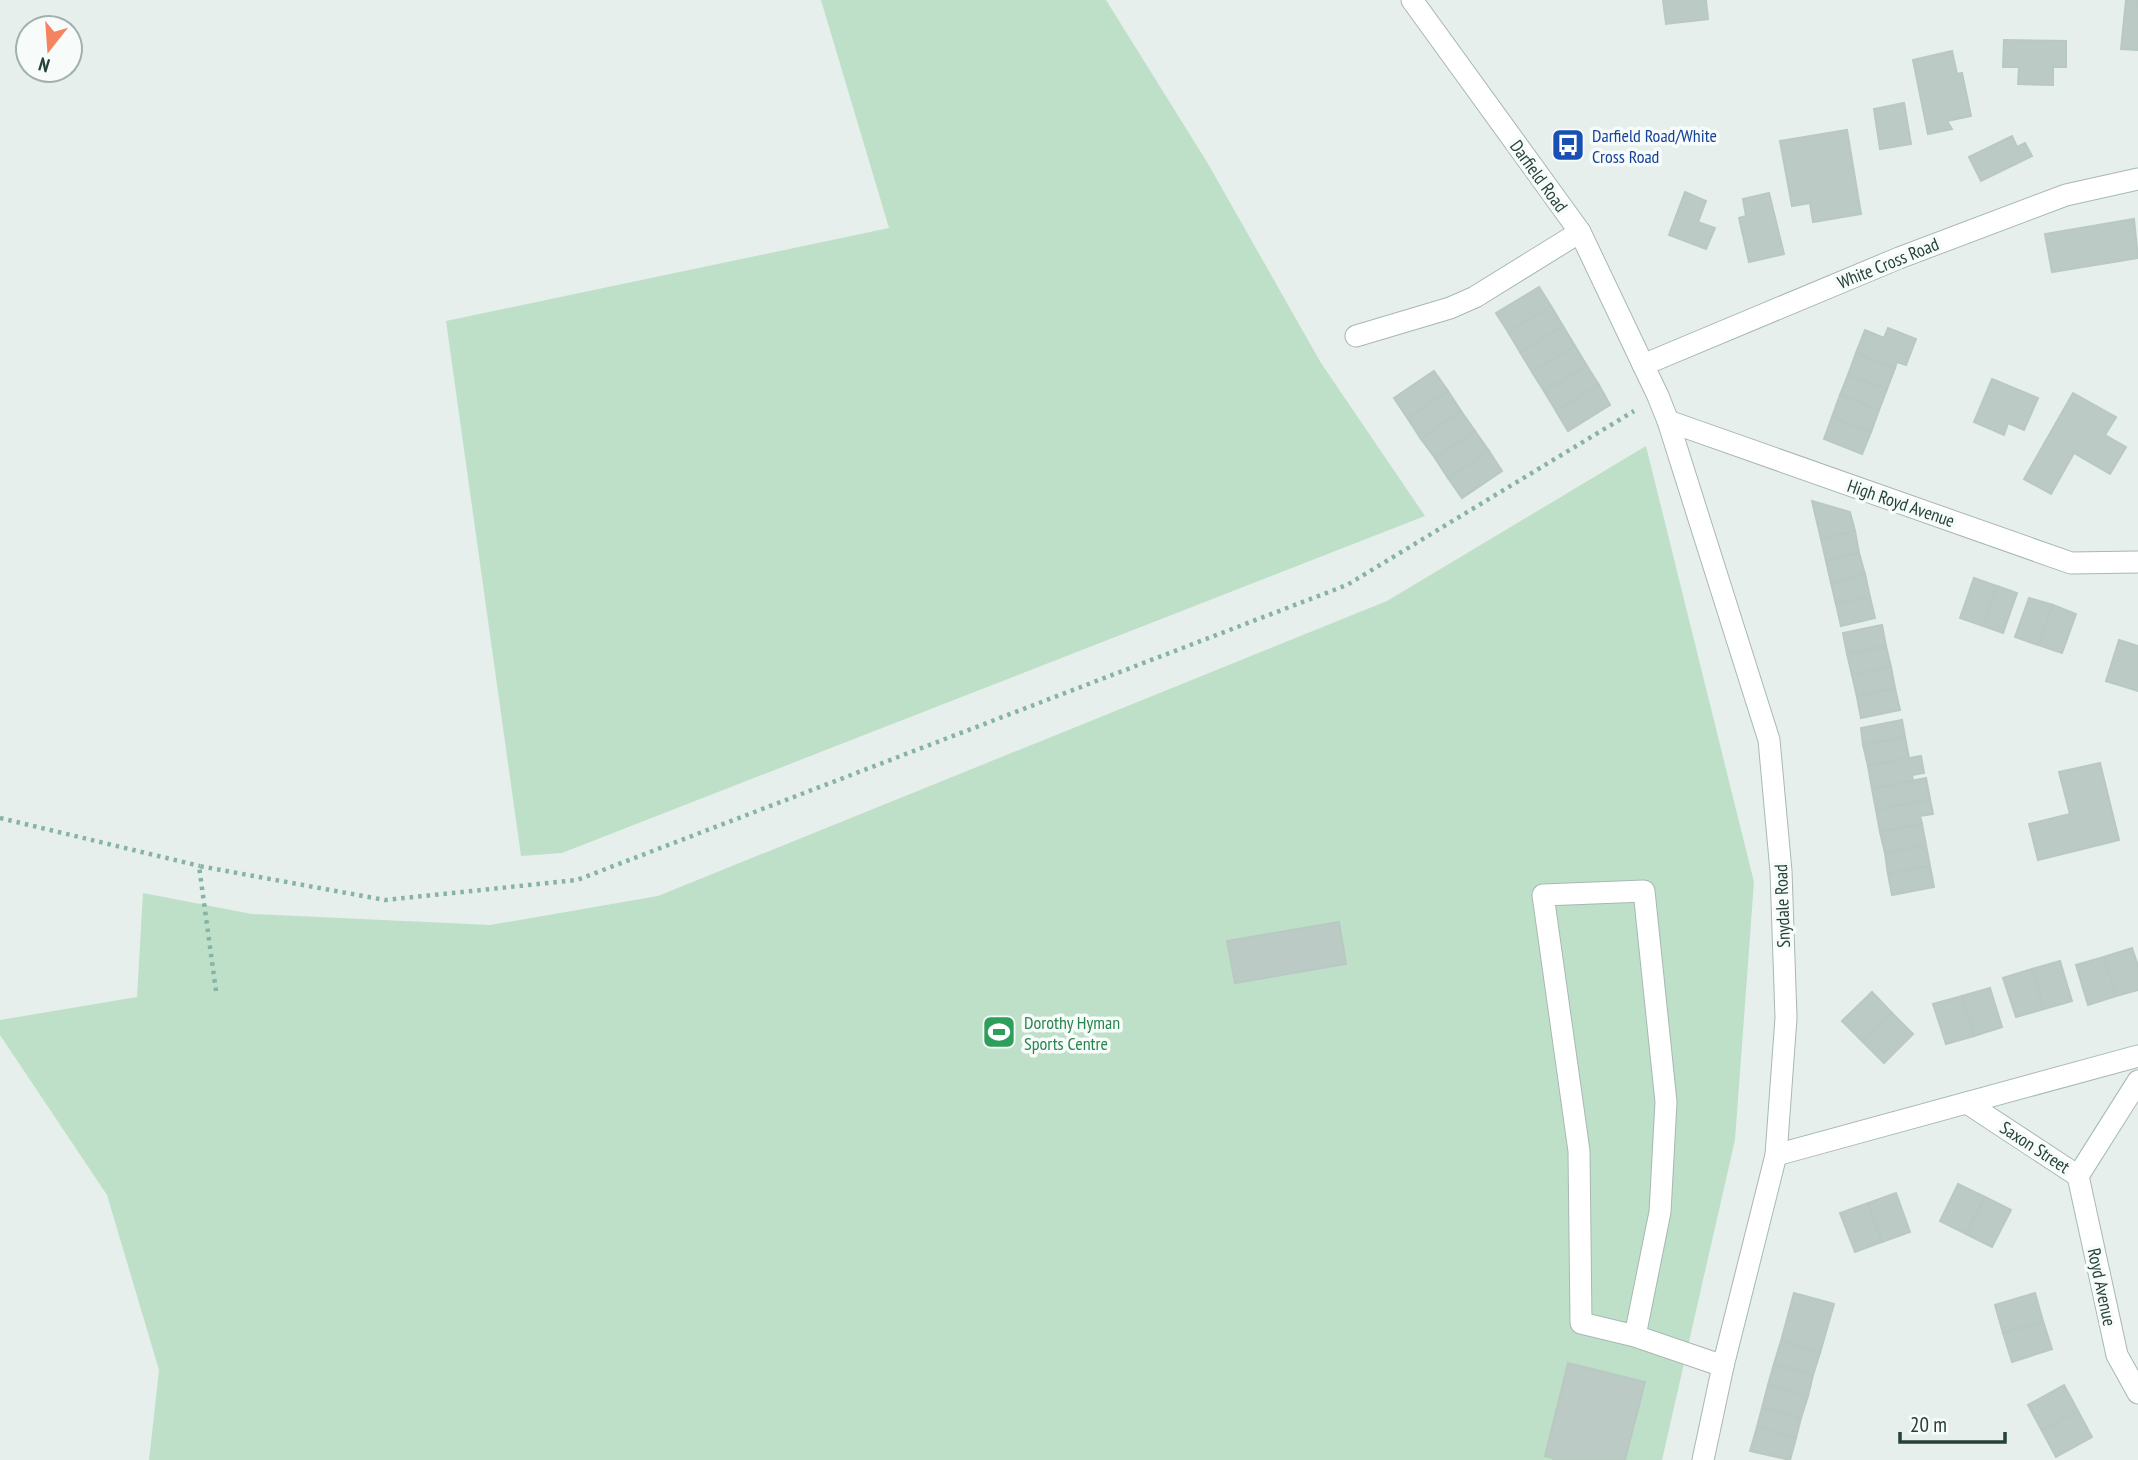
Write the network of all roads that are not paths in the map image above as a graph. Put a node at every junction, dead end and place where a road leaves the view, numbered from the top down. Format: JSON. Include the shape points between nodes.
{"nodes":[{"id":1,"x":1412,"y":0,"type":"edge"},
{"id":2,"x":2138,"y":179,"type":"edge"},
{"id":3,"x":1580,"y":232,"type":"junction"},
{"id":4,"x":1356,"y":336,"type":"dead end"},
{"id":5,"x":1643,"y":365,"type":"junction"},
{"id":6,"x":1668,"y":421,"type":"junction"},
{"id":7,"x":2138,"y":562,"type":"edge"},
{"id":8,"x":2138,"y":1056,"type":"edge"},
{"id":9,"x":2138,"y":1081,"type":"edge"},
{"id":10,"x":1967,"y":1102,"type":"junction"},
{"id":11,"x":1776,"y":1155,"type":"junction"},
{"id":12,"x":2078,"y":1176,"type":"junction"},
{"id":13,"x":1635,"y":1336,"type":"junction"},
{"id":14,"x":1723,"y":1366,"type":"junction"},
{"id":15,"x":2138,"y":1393,"type":"edge"},
{"id":16,"x":1703,"y":1460,"type":"edge"}],
"edges":[{"from":1,"to":3,"type":"street","name":"Darfield Road"},
{"from":2,"to":5,"type":"street","name":"White Cross Road","via":[[2053,199]]},
{"from":3,"to":4,"type":"street","via":[[1475,297]]},
{"from":3,"to":5,"type":"street","name":"Darfield Road"},
{"from":5,"to":6,"type":"street","name":"Snydale Road"},
{"from":6,"to":7,"type":"street","name":"High Royd Avenue","via":[[2071,563]]},
{"from":6,"to":11,"type":"street","name":"Snydale Road","via":[[1769,740],[1782,870],[1786,1018]]},
{"from":8,"to":10,"type":"street","name":"Saxon Street"},
{"from":9,"to":12,"type":"street","name":"Saxon Street"},
{"from":10,"to":11,"type":"street","name":"Saxon Street"},
{"from":10,"to":12,"type":"street","name":"Saxon Street"},
{"from":11,"to":14,"type":"street","name":"Snydale Road"},
{"from":12,"to":15,"type":"street","name":"Royd Avenue","via":[[2117,1355]]},
{"from":13,"to":13,"type":"street","via":[[1660,1212],[1666,1102],[1644,891],[1543,895],[1579,1151],[1581,1324]]},
{"from":13,"to":14,"type":"street"},
{"from":14,"to":16,"type":"street","name":"Snydale Road"}]}
